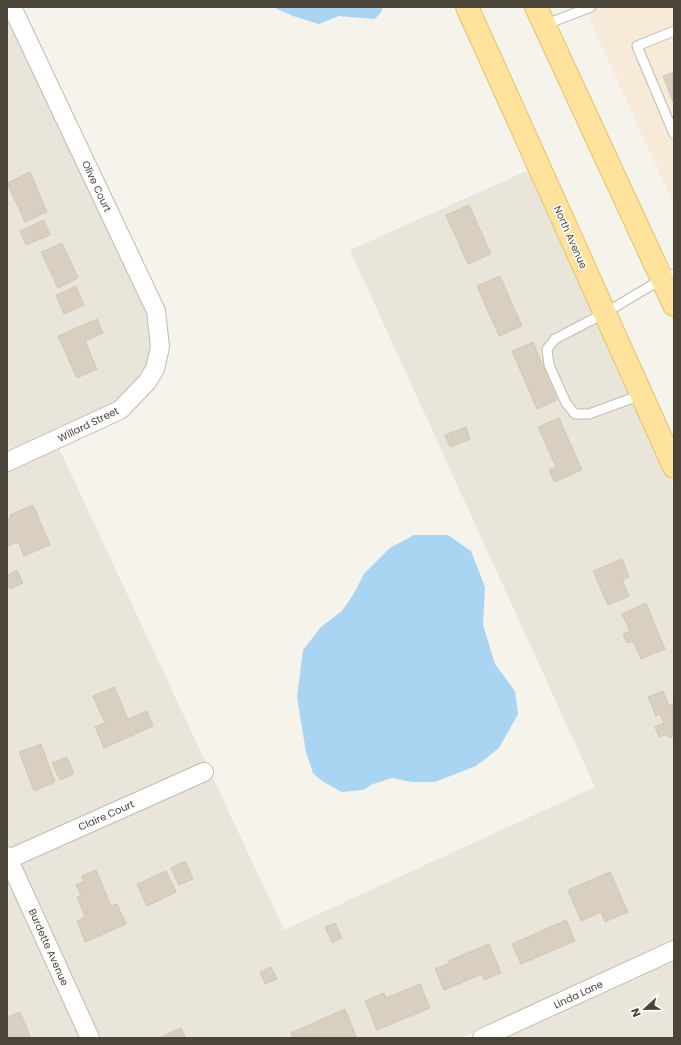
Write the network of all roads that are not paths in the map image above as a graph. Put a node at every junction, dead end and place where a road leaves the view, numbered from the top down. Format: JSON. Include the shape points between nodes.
{"nodes":[{"id":1,"x":12,"y":7,"type":"edge"},
{"id":2,"x":467,"y":7,"type":"edge"},
{"id":3,"x":590,"y":7,"type":"edge"},
{"id":4,"x":540,"y":16,"type":"edge"},
{"id":5,"x":674,"y":31,"type":"edge"},
{"id":6,"x":674,"y":134,"type":"edge"},
{"id":7,"x":668,"y":276,"type":"edge"},
{"id":8,"x":674,"y":305,"type":"edge"},
{"id":9,"x":605,"y":313,"type":"junction"},
{"id":10,"x":155,"y":369,"type":"joint"},
{"id":11,"x":642,"y":395,"type":"junction"},
{"id":12,"x":7,"y":462,"type":"edge"},
{"id":13,"x":674,"y":467,"type":"edge"},
{"id":14,"x":204,"y":772,"type":"dead end"},
{"id":15,"x":8,"y":857,"type":"edge"},
{"id":16,"x":674,"y":950,"type":"edge"},
{"id":17,"x":90,"y":1038,"type":"edge"},
{"id":18,"x":482,"y":1038,"type":"edge"}],
"edges":[{"from":1,"to":10,"type":"street","name":"Olive Court","via":[[156,311],[160,347]]},
{"from":2,"to":9,"type":"main road","name":"North Avenue"},
{"from":3,"to":4,"type":"lane"},
{"from":4,"to":7,"type":"main road"},
{"from":5,"to":6,"type":"lane","via":[[637,46]]},
{"from":7,"to":8,"type":"main road"},
{"from":7,"to":9,"type":"lane"},
{"from":9,"to":11,"type":"main road","name":"North Avenue"},
{"from":9,"to":11,"type":"lane","via":[[555,338],[547,349],[549,365],[566,403],[575,414],[589,414]]},
{"from":10,"to":12,"type":"street","name":"Willard Street","via":[[148,382],[120,410]]},
{"from":11,"to":13,"type":"main road","name":"North Avenue"},
{"from":14,"to":15,"type":"street","name":"Claire Court"},
{"from":15,"to":17,"type":"street","name":"Burdette Avenue"},
{"from":16,"to":18,"type":"street","name":"Linda Lane"}]}
